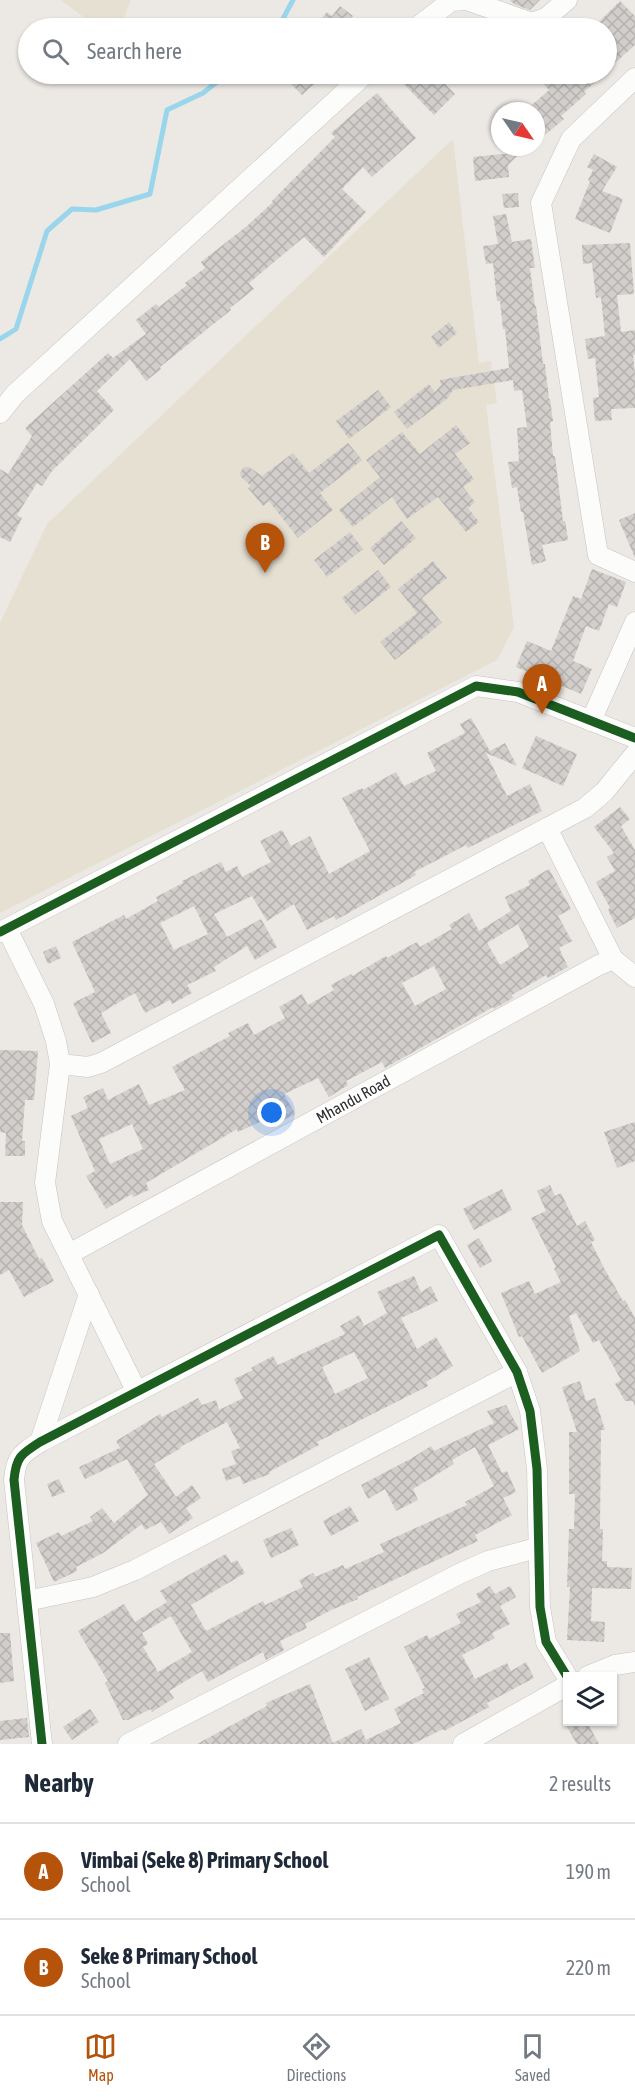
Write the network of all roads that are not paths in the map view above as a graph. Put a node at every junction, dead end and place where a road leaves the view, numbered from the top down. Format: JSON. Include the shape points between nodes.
{"nodes":[{"id":1,"x":567,"y":0,"type":"edge"},
{"id":2,"x":451,"y":1,"type":"edge"},
{"id":3,"x":429,"y":18,"type":"edge"},
{"id":4,"x":518,"y":18,"type":"edge"},
{"id":5,"x":546,"y":18,"type":"edge"},
{"id":6,"x":635,"y":78,"type":"edge"},
{"id":7,"x":354,"y":84,"type":"edge"},
{"id":8,"x":0,"y":413,"type":"edge"},
{"id":9,"x":635,"y":572,"type":"edge"},
{"id":10,"x":635,"y":622,"type":"edge"},
{"id":11,"x":591,"y":722,"type":"junction"},
{"id":12,"x":635,"y":738,"type":"edge"},
{"id":13,"x":635,"y":754,"type":"edge"},
{"id":14,"x":547,"y":828,"type":"junction"},
{"id":15,"x":3,"y":930,"type":"edge"},
{"id":16,"x":613,"y":960,"type":"junction"},
{"id":17,"x":635,"y":977,"type":"edge"},
{"id":18,"x":60,"y":1064,"type":"junction"},
{"id":19,"x":69,"y":1254,"type":"junction"},
{"id":20,"x":88,"y":1294,"type":"junction"},
{"id":21,"x":517,"y":1372,"type":"junction"},
{"id":22,"x":136,"y":1392,"type":"junction"},
{"id":23,"x":40,"y":1442,"type":"junction"},
{"id":24,"x":537,"y":1548,"type":"junction"},
{"id":25,"x":27,"y":1601,"type":"junction"},
{"id":26,"x":635,"y":1662,"type":"edge"},
{"id":27,"x":564,"y":1672,"type":"edge"},
{"id":28,"x":599,"y":1672,"type":"edge"},
{"id":29,"x":563,"y":1687,"type":"edge"},
{"id":30,"x":42,"y":1744,"type":"edge"},
{"id":31,"x":128,"y":1744,"type":"edge"},
{"id":32,"x":464,"y":1744,"type":"edge"}],
"edges":[{"from":1,"to":5,"type":"street"},
{"from":2,"to":3,"type":"street"},
{"from":2,"to":4,"type":"street","via":[[467,0]]},
{"from":6,"to":9,"type":"street","via":[[571,139],[541,203],[598,555]]},
{"from":7,"to":8,"type":"street","via":[[15,394]]},
{"from":10,"to":11,"type":"street"},
{"from":11,"to":12,"type":"street"},
{"from":11,"to":15,"type":"street","via":[[518,692],[476,686]]},
{"from":13,"to":14,"type":"street","via":[[604,792],[585,808]]},
{"from":14,"to":16,"type":"street"},
{"from":14,"to":18,"type":"street","via":[[101,1063],[88,1067]]},
{"from":15,"to":18,"type":"street","via":[[44,1004]]},
{"from":16,"to":17,"type":"street"},
{"from":16,"to":19,"type":"street","name":"Mhandu Road"},
{"from":18,"to":19,"type":"street","via":[[45,1183],[52,1221]]},
{"from":19,"to":20,"type":"street"},
{"from":20,"to":22,"type":"street"},
{"from":20,"to":23,"type":"street"},
{"from":21,"to":22,"type":"street","via":[[439,1235]]},
{"from":21,"to":24,"type":"street","via":[[530,1411],[537,1469]]},
{"from":21,"to":25,"type":"street","via":[[135,1570],[93,1587]]},
{"from":22,"to":23,"type":"street"},
{"from":23,"to":25,"type":"street","via":[[21,1454],[15,1466]]},
{"from":24,"to":27,"type":"street","via":[[546,1642]]},
{"from":24,"to":31,"type":"street","via":[[461,1573]]},
{"from":25,"to":30,"type":"street"},
{"from":26,"to":28,"type":"street"},
{"from":29,"to":32,"type":"street"}]}
